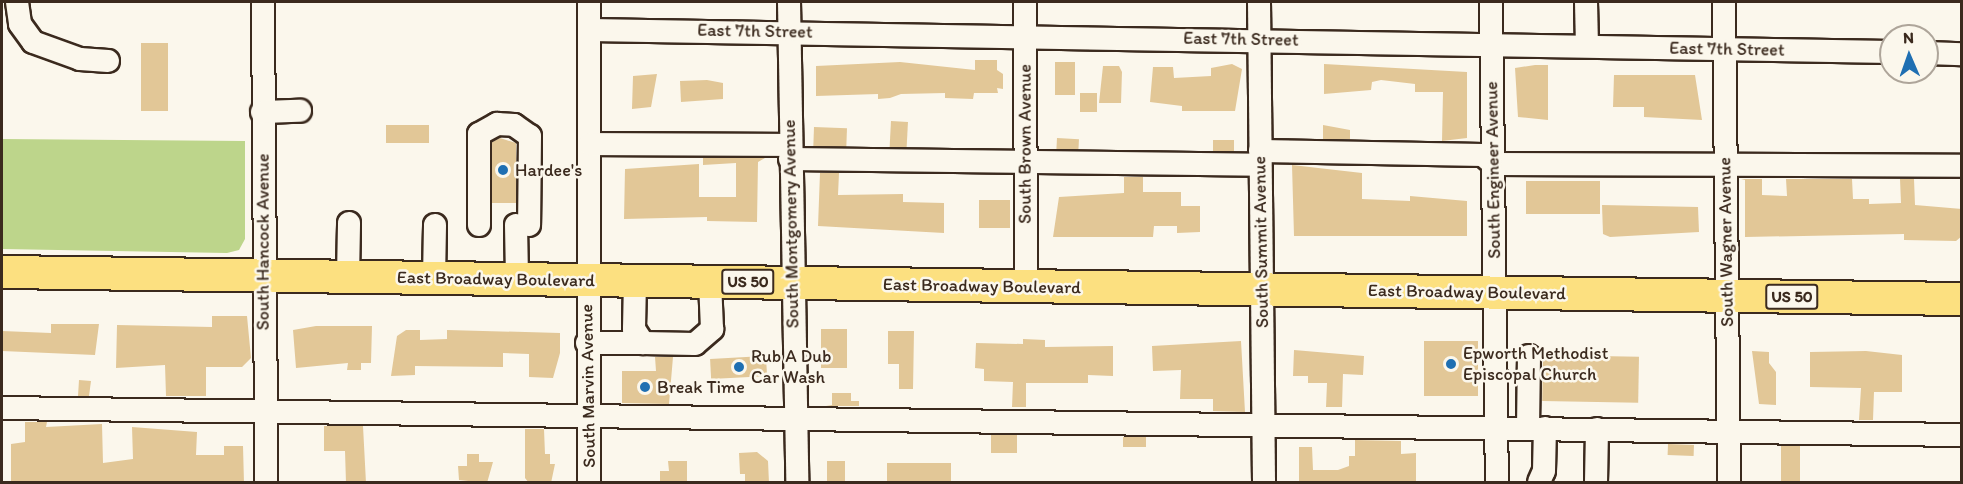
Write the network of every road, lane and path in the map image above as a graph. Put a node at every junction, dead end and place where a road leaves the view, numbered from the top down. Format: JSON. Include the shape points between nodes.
{"nodes":[{"id":1,"x":17,"y":2,"type":"edge"},
{"id":2,"x":263,"y":2,"type":"edge"},
{"id":3,"x":589,"y":2,"type":"edge"},
{"id":4,"x":789,"y":2,"type":"edge"},
{"id":5,"x":1025,"y":2,"type":"edge"},
{"id":6,"x":1259,"y":2,"type":"edge"},
{"id":7,"x":1491,"y":2,"type":"edge"},
{"id":8,"x":1586,"y":2,"type":"edge"},
{"id":9,"x":1724,"y":2,"type":"edge"},
{"id":10,"x":590,"y":30,"type":"junction"},
{"id":11,"x":789,"y":32,"type":"junction"},
{"id":12,"x":1025,"y":36,"type":"junction"},
{"id":13,"x":1259,"y":40,"type":"junction"},
{"id":14,"x":1491,"y":44,"type":"junction"},
{"id":15,"x":1587,"y":45,"type":"junction"},
{"id":16,"x":1724,"y":49,"type":"junction"},
{"id":17,"x":1879,"y":52,"type":"edge"},
{"id":18,"x":1939,"y":53,"type":"edge"},
{"id":19,"x":1962,"y":54,"type":"edge"},
{"id":20,"x":108,"y":61,"type":"dead end"},
{"id":21,"x":300,"y":111,"type":"dead end"},
{"id":22,"x":262,"y":112,"type":"junction"},
{"id":23,"x":590,"y":144,"type":"junction"},
{"id":24,"x":790,"y":152,"type":"junction"},
{"id":25,"x":1260,"y":158,"type":"junction"},
{"id":26,"x":1026,"y":163,"type":"junction"},
{"id":27,"x":1726,"y":163,"type":"junction"},
{"id":28,"x":1493,"y":164,"type":"junction"},
{"id":29,"x":1962,"y":166,"type":"edge"},
{"id":30,"x":349,"y":223,"type":"dead end"},
{"id":31,"x":435,"y":225,"type":"dead end"},
{"id":32,"x":479,"y":225,"type":"dead end"},
{"id":33,"x":2,"y":272,"type":"edge"},
{"id":34,"x":262,"y":276,"type":"junction"},
{"id":35,"x":348,"y":277,"type":"junction"},
{"id":36,"x":434,"y":278,"type":"junction"},
{"id":37,"x":516,"y":279,"type":"junction"},
{"id":38,"x":587,"y":280,"type":"junction"},
{"id":39,"x":634,"y":281,"type":"junction"},
{"id":40,"x":710,"y":282,"type":"junction"},
{"id":41,"x":790,"y":283,"type":"junction"},
{"id":42,"x":1026,"y":286,"type":"junction"},
{"id":43,"x":1262,"y":290,"type":"junction"},
{"id":44,"x":1495,"y":293,"type":"junction"},
{"id":45,"x":1727,"y":296,"type":"junction"},
{"id":46,"x":1962,"y":299,"type":"edge"},
{"id":47,"x":643,"y":343,"type":"junction"},
{"id":48,"x":587,"y":344,"type":"junction"},
{"id":49,"x":1528,"y":356,"type":"dead end"},
{"id":50,"x":2,"y":408,"type":"edge"},
{"id":51,"x":264,"y":413,"type":"junction"},
{"id":52,"x":588,"y":417,"type":"junction"},
{"id":53,"x":796,"y":417,"type":"junction"},
{"id":54,"x":1264,"y":425,"type":"junction"},
{"id":55,"x":1496,"y":428,"type":"junction"},
{"id":56,"x":1536,"y":428,"type":"junction"},
{"id":57,"x":1597,"y":429,"type":"junction"},
{"id":58,"x":1728,"y":431,"type":"junction"},
{"id":59,"x":1962,"y":435,"type":"edge"},
{"id":60,"x":1545,"y":479,"type":"edge"},
{"id":61,"x":266,"y":483,"type":"edge"},
{"id":62,"x":590,"y":483,"type":"edge"},
{"id":63,"x":797,"y":483,"type":"edge"},
{"id":64,"x":1264,"y":483,"type":"edge"},
{"id":65,"x":1497,"y":483,"type":"edge"},
{"id":66,"x":1596,"y":483,"type":"edge"},
{"id":67,"x":1729,"y":483,"type":"edge"}],
"edges":[{"from":1,"to":20,"type":"street","via":[[20,24],[33,42],[80,59]]},
{"from":2,"to":22,"type":"street","name":"South Hancock Avenue"},
{"from":3,"to":10,"type":"street","name":"South Marvin Avenue"},
{"from":4,"to":11,"type":"street","name":"South Montgomery Avenue"},
{"from":5,"to":12,"type":"street","name":"South Brown Avenue"},
{"from":6,"to":13,"type":"street","name":"South Summit Avenue"},
{"from":7,"to":14,"type":"street","name":"South Engineer Avenue"},
{"from":8,"to":15,"type":"street"},
{"from":9,"to":16,"type":"street","name":"South Wagner Avenue"},
{"from":10,"to":11,"type":"street","name":"East 7th Street"},
{"from":10,"to":23,"type":"street","name":"South Marvin Avenue"},
{"from":11,"to":12,"type":"street","name":"East 7th Street"},
{"from":11,"to":24,"type":"street","name":"South Montgomery Avenue"},
{"from":12,"to":13,"type":"street","name":"East 7th Street"},
{"from":12,"to":26,"type":"street","name":"South Brown Avenue"},
{"from":13,"to":14,"type":"street","name":"East 7th Street"},
{"from":13,"to":25,"type":"street","name":"South Summit Avenue"},
{"from":14,"to":15,"type":"street","name":"East 7th Street"},
{"from":14,"to":28,"type":"street","name":"South Engineer Avenue"},
{"from":15,"to":16,"type":"street","name":"East 7th Street"},
{"from":16,"to":17,"type":"street","name":"East 7th Street"},
{"from":16,"to":27,"type":"street","name":"South Wagner Avenue"},
{"from":18,"to":19,"type":"street"},
{"from":21,"to":22,"type":"street"},
{"from":22,"to":34,"type":"street","name":"South Hancock Avenue"},
{"from":23,"to":24,"type":"street"},
{"from":23,"to":38,"type":"street","name":"South Marvin Avenue"},
{"from":24,"to":26,"type":"street"},
{"from":24,"to":41,"type":"street","name":"South Montgomery Avenue"},
{"from":25,"to":26,"type":"street"},
{"from":25,"to":28,"type":"street","via":[[1483,155]]},
{"from":25,"to":43,"type":"street","name":"South Summit Avenue"},
{"from":26,"to":42,"type":"street","name":"South Brown Avenue"},
{"from":27,"to":28,"type":"street"},
{"from":27,"to":29,"type":"street"},
{"from":27,"to":45,"type":"street","name":"South Wagner Avenue"},
{"from":28,"to":44,"type":"street","name":"South Engineer Avenue"},
{"from":30,"to":35,"type":"street"},
{"from":31,"to":36,"type":"street"},
{"from":32,"to":37,"type":"street","via":[[479,134],[496,124],[514,125],[530,136]]},
{"from":33,"to":34,"type":"highway","name":"East Broadway Boulevard","number":"US 50"},
{"from":34,"to":35,"type":"highway","name":"East Broadway Boulevard","number":"US 50"},
{"from":34,"to":51,"type":"street","name":"South Hancock Avenue"},
{"from":35,"to":36,"type":"highway","name":"East Broadway Boulevard","number":"US 50"},
{"from":36,"to":37,"type":"highway","name":"East Broadway Boulevard","number":"US 50"},
{"from":37,"to":38,"type":"highway","name":"East Broadway Boulevard","number":"US 50"},
{"from":38,"to":39,"type":"highway","name":"East Broadway Boulevard","number":"US 50"},
{"from":38,"to":48,"type":"street","name":"South Marvin Avenue"},
{"from":39,"to":40,"type":"highway","name":"East Broadway Boulevard","number":"US 50"},
{"from":39,"to":47,"type":"street","via":[[634,329]]},
{"from":40,"to":41,"type":"highway","name":"East Broadway Boulevard","number":"US 50"},
{"from":40,"to":47,"type":"street","via":[[712,329],[695,344]]},
{"from":41,"to":42,"type":"highway","name":"East Broadway Boulevard","number":"US 50"},
{"from":41,"to":53,"type":"street","name":"South Montgomery Avenue"},
{"from":42,"to":43,"type":"highway","name":"East Broadway Boulevard","number":"US 50"},
{"from":43,"to":44,"type":"highway","name":"East Broadway Boulevard","number":"US 50"},
{"from":43,"to":54,"type":"street","name":"South Summit Avenue"},
{"from":44,"to":45,"type":"highway","name":"East Broadway Boulevard","number":"US 50"},
{"from":44,"to":55,"type":"street","name":"South Engineer Avenue"},
{"from":45,"to":46,"type":"highway","name":"East Broadway Boulevard","number":"US 50"},
{"from":45,"to":58,"type":"street","name":"South Wagner Avenue"},
{"from":47,"to":48,"type":"street"},
{"from":48,"to":52,"type":"street","name":"South Marvin Avenue"},
{"from":49,"to":56,"type":"street"},
{"from":50,"to":51,"type":"street"},
{"from":51,"to":52,"type":"street"},
{"from":51,"to":61,"type":"street","name":"South Hancock Avenue"},
{"from":52,"to":53,"type":"street"},
{"from":52,"to":62,"type":"street","name":"South Marvin Avenue"},
{"from":53,"to":54,"type":"street"},
{"from":53,"to":63,"type":"street","name":"South Montgomery Avenue"},
{"from":54,"to":55,"type":"street"},
{"from":54,"to":64,"type":"street","name":"South Summit Avenue"},
{"from":55,"to":56,"type":"street"},
{"from":55,"to":65,"type":"street","name":"South Engineer Avenue"},
{"from":56,"to":57,"type":"street"},
{"from":56,"to":60,"type":"street"},
{"from":57,"to":58,"type":"street"},
{"from":57,"to":66,"type":"street"},
{"from":58,"to":59,"type":"street"},
{"from":58,"to":67,"type":"street","name":"South Wagner Avenue"}]}
